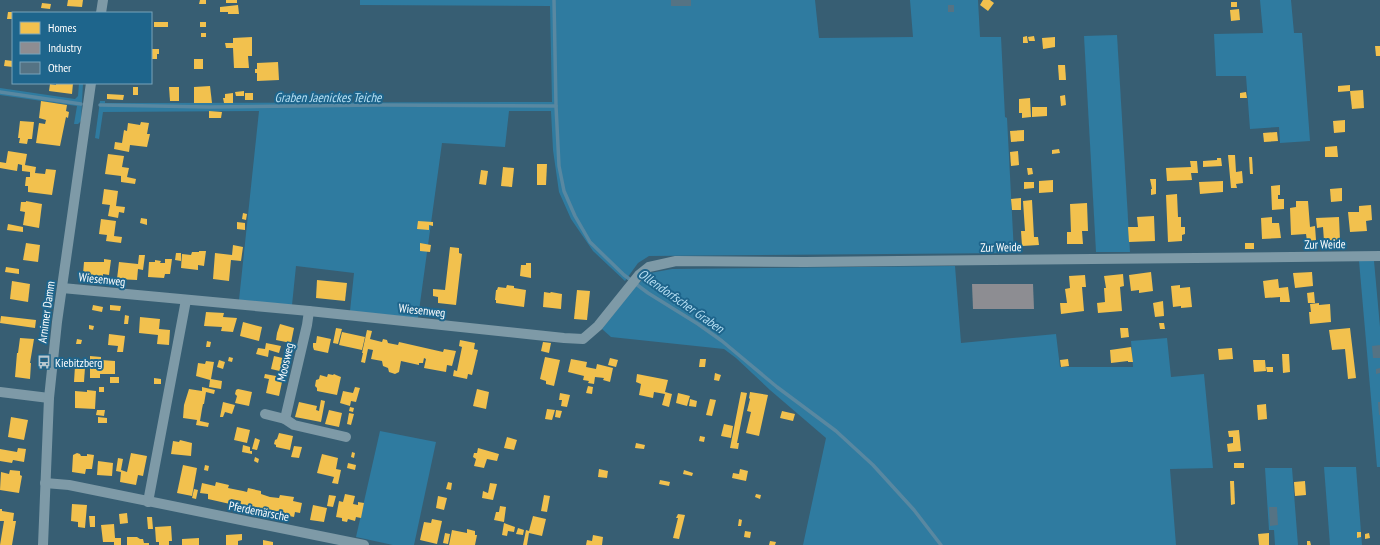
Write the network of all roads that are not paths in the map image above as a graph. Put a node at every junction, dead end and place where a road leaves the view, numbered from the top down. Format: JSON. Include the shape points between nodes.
{"nodes":[{"id":1,"x":103,"y":0,"type":"edge"},
{"id":2,"x":101,"y":12,"type":"edge"},
{"id":3,"x":91,"y":84,"type":"edge"},
{"id":4,"x":1380,"y":256,"type":"edge"},
{"id":5,"x":630,"y":285,"type":"joint"},
{"id":6,"x":62,"y":288,"type":"junction"},
{"id":7,"x":186,"y":300,"type":"junction"},
{"id":8,"x":309,"y":311,"type":"junction"},
{"id":9,"x":0,"y":392,"type":"edge"},
{"id":10,"x":49,"y":398,"type":"junction"},
{"id":11,"x":265,"y":414,"type":"dead end"},
{"id":12,"x":285,"y":419,"type":"junction"},
{"id":13,"x":346,"y":437,"type":"dead end"},
{"id":14,"x":45,"y":483,"type":"junction"},
{"id":15,"x":148,"y":502,"type":"junction"},
{"id":16,"x":43,"y":545,"type":"edge"},
{"id":17,"x":364,"y":545,"type":"edge"}],
"edges":[{"from":1,"to":2,"type":"street"},
{"from":3,"to":6,"type":"street","name":"Arnimer Damm"},
{"from":4,"to":5,"type":"street","name":"Zur Weide","via":[[676,261],[649,267]]},
{"from":5,"to":8,"type":"street","name":"Wiesenweg","via":[[598,326],[583,339]]},
{"from":6,"to":7,"type":"street","name":"Wiesenweg"},
{"from":6,"to":10,"type":"street","name":"Arnimer Damm"},
{"from":7,"to":8,"type":"street","name":"Wiesenweg"},
{"from":7,"to":15,"type":"street"},
{"from":8,"to":12,"type":"street","name":"Moosweg"},
{"from":9,"to":10,"type":"street"},
{"from":10,"to":14,"type":"street","name":"Arnimer Damm"},
{"from":11,"to":12,"type":"street"},
{"from":12,"to":13,"type":"street","via":[[294,425]]},
{"from":14,"to":15,"type":"street","name":"Pferdemärsche","via":[[69,485]]},
{"from":14,"to":16,"type":"street","name":"Arnimer Damm"},
{"from":15,"to":17,"type":"street","name":"Pferdemärsche"}]}
